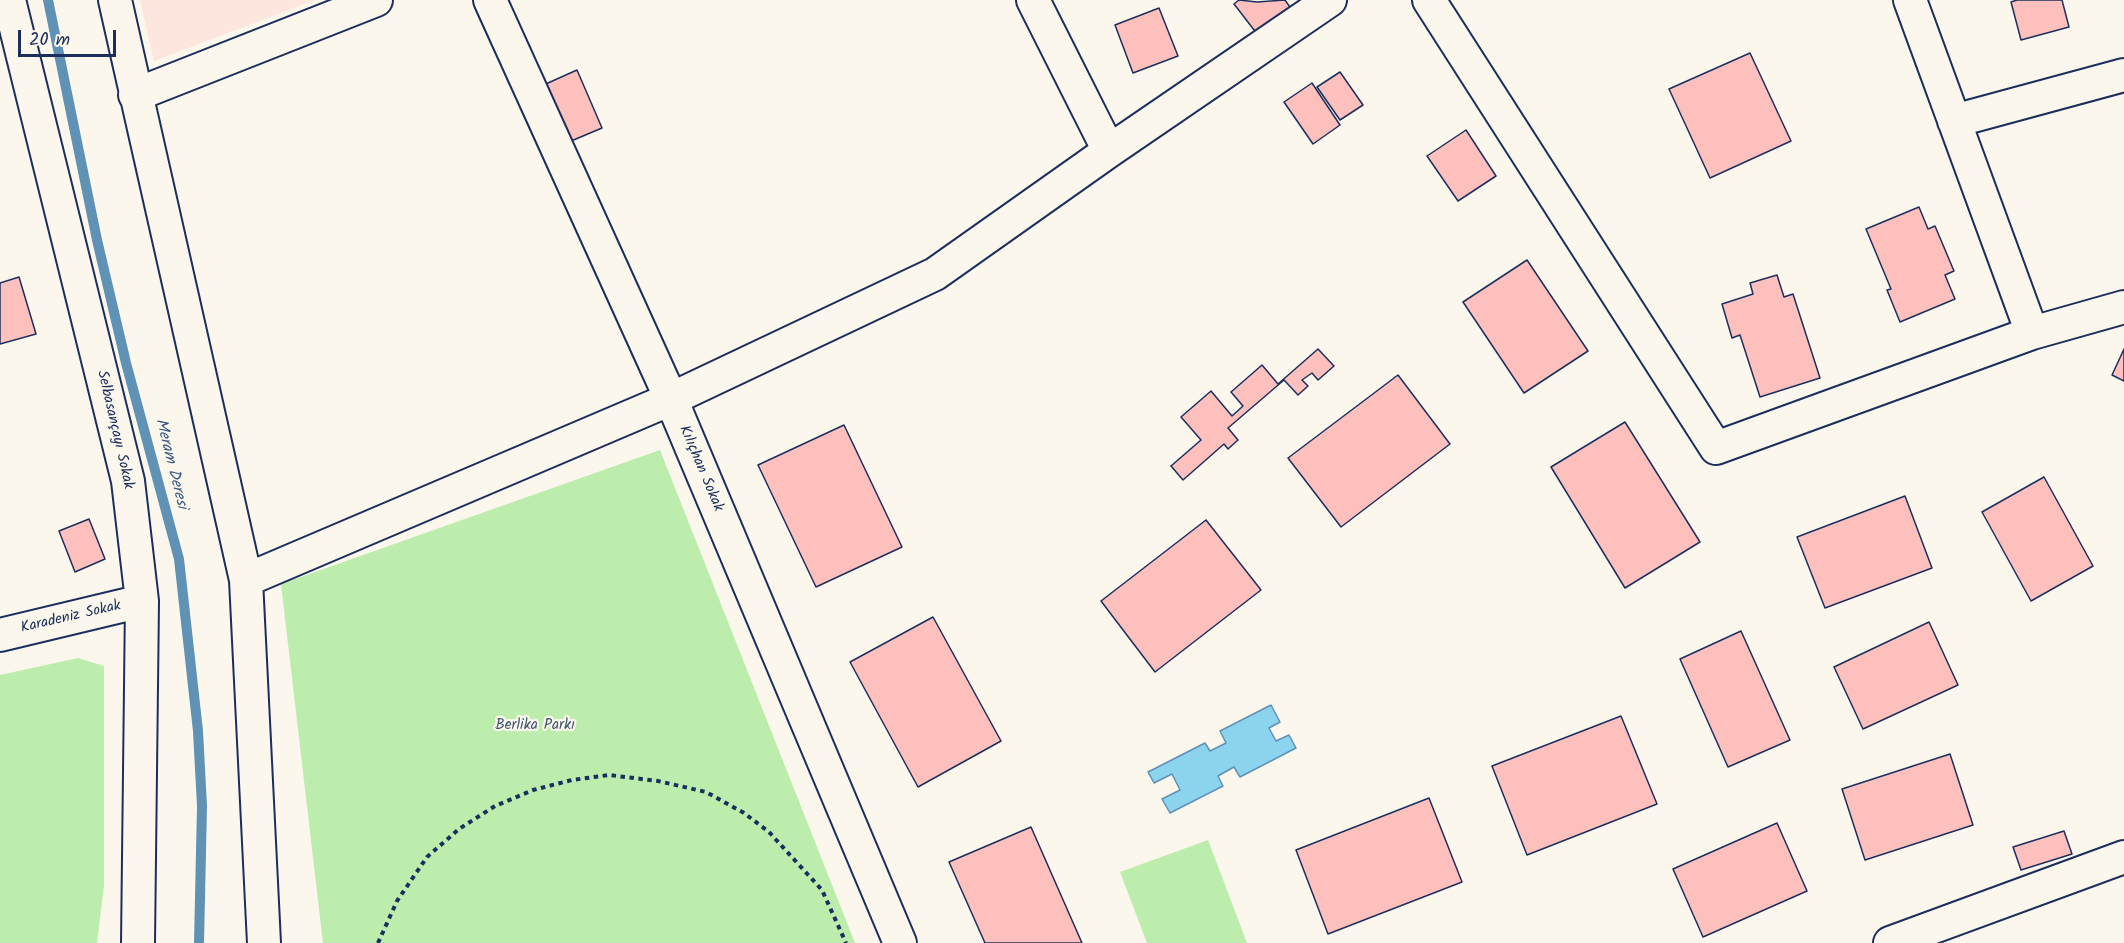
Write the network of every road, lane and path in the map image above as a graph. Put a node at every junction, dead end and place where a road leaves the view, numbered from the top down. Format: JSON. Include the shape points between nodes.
{"nodes":[{"id":1,"x":9,"y":0,"type":"edge"},
{"id":2,"x":115,"y":0,"type":"edge"},
{"id":3,"x":376,"y":0,"type":"edge"},
{"id":4,"x":489,"y":0,"type":"edge"},
{"id":5,"x":1033,"y":0,"type":"edge"},
{"id":6,"x":1330,"y":0,"type":"edge"},
{"id":7,"x":1429,"y":0,"type":"edge"},
{"id":8,"x":1910,"y":0,"type":"edge"},
{"id":9,"x":2124,"y":75,"type":"edge"},
{"id":10,"x":135,"y":95,"type":"junction"},
{"id":11,"x":1954,"y":121,"type":"junction"},
{"id":12,"x":1109,"y":151,"type":"junction"},
{"id":13,"x":2124,"y":307,"type":"edge"},
{"id":14,"x":2032,"y":333,"type":"junction"},
{"id":15,"x":671,"y":399,"type":"junction"},
{"id":16,"x":246,"y":580,"type":"junction"},
{"id":17,"x":142,"y":601,"type":"junction"},
{"id":18,"x":0,"y":635,"type":"edge"},
{"id":19,"x":2124,"y":857,"type":"edge"},
{"id":20,"x":138,"y":943,"type":"edge"},
{"id":21,"x":264,"y":943,"type":"edge"},
{"id":22,"x":378,"y":943,"type":"edge"},
{"id":23,"x":846,"y":943,"type":"edge"},
{"id":24,"x":900,"y":943,"type":"edge"},
{"id":25,"x":1890,"y":943,"type":"edge"}],
"edges":[{"from":1,"to":17,"type":"street","name":"Selbasançayı Sokak","via":[[128,481]]},
{"from":2,"to":10,"type":"street"},
{"from":3,"to":10,"type":"street"},
{"from":4,"to":15,"type":"street","name":"Kılıçhan Sokak"},
{"from":5,"to":12,"type":"street"},
{"from":6,"to":12,"type":"street"},
{"from":7,"to":14,"type":"street","via":[[1716,448]]},
{"from":8,"to":11,"type":"street"},
{"from":9,"to":11,"type":"street"},
{"from":10,"to":16,"type":"street"},
{"from":11,"to":14,"type":"street"},
{"from":12,"to":15,"type":"street","via":[[935,274]]},
{"from":13,"to":14,"type":"street"},
{"from":15,"to":16,"type":"street"},
{"from":15,"to":24,"type":"street","name":"Kılıçhan Sokak"},
{"from":16,"to":21,"type":"street"},
{"from":17,"to":18,"type":"street","name":"Karadeniz Sokak"},
{"from":17,"to":20,"type":"street","name":"Selbasançayı Sokak"},
{"from":19,"to":25,"type":"street"},
{"from":22,"to":23,"type":"path","via":[[397,901],[426,857],[459,829],[495,806],[533,790],[609,775],[706,792],[744,813],[769,832],[822,890]]}]}
